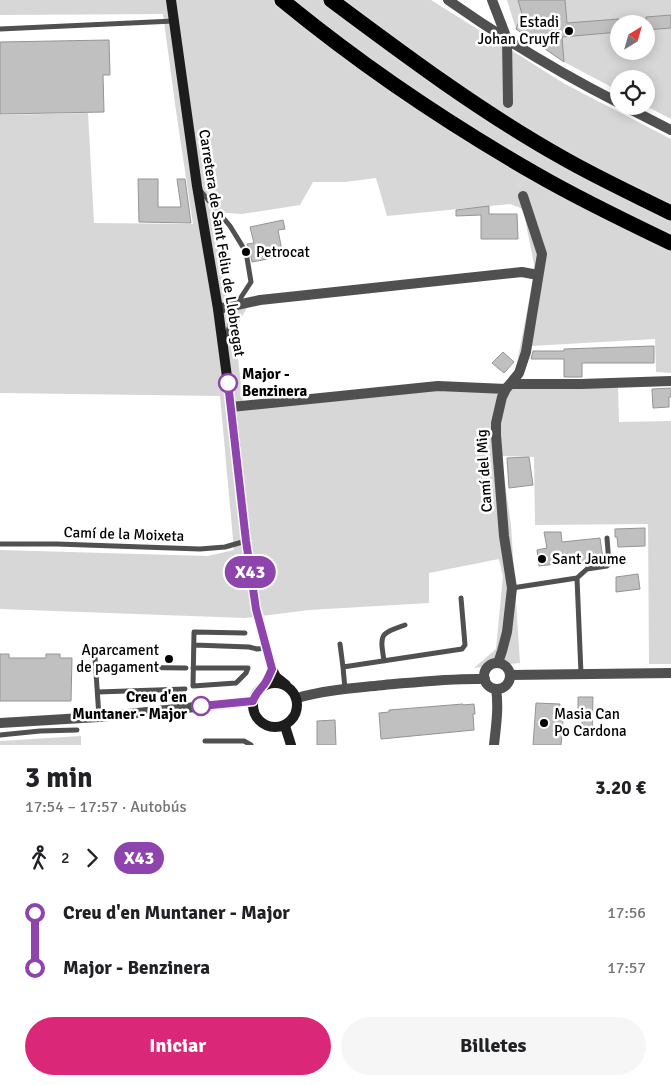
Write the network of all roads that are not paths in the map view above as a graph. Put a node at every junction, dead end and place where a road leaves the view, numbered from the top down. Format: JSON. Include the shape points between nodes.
{"nodes":[{"id":1,"x":171,"y":0,"type":"edge"},
{"id":2,"x":282,"y":0,"type":"edge"},
{"id":3,"x":331,"y":0,"type":"edge"},
{"id":4,"x":448,"y":0,"type":"edge"},
{"id":5,"x":493,"y":3,"type":"edge"},
{"id":6,"x":174,"y":21,"type":"junction"},
{"id":7,"x":480,"y":22,"type":"junction"},
{"id":8,"x":0,"y":29,"type":"edge"},
{"id":9,"x":507,"y":39,"type":"junction"},
{"id":10,"x":610,"y":99,"type":"edge"},
{"id":11,"x":508,"y":103,"type":"tunnel mouth"},
{"id":12,"x":642,"y":115,"type":"edge"},
{"id":13,"x":671,"y":130,"type":"edge"},
{"id":14,"x":197,"y":186,"type":"junction"},
{"id":15,"x":523,"y":196,"type":"tunnel mouth"},
{"id":16,"x":671,"y":213,"type":"edge"},
{"id":17,"x":671,"y":243,"type":"edge"},
{"id":18,"x":538,"y":275,"type":"junction"},
{"id":19,"x":236,"y":305,"type":"junction"},
{"id":20,"x":218,"y":309,"type":"junction"},
{"id":21,"x":223,"y":346,"type":"junction"},
{"id":22,"x":671,"y":381,"type":"edge"},
{"id":23,"x":508,"y":386,"type":"junction"},
{"id":24,"x":231,"y":407,"type":"junction"},
{"id":25,"x":606,"y":538,"type":"dead end"},
{"id":26,"x":246,"y":541,"type":"junction"},
{"id":27,"x":0,"y":544,"type":"edge"},
{"id":28,"x":577,"y":578,"type":"junction"},
{"id":29,"x":512,"y":588,"type":"junction"},
{"id":30,"x":461,"y":598,"type":"dead end"},
{"id":31,"x":405,"y":625,"type":"dead end"},
{"id":32,"x":245,"y":633,"type":"dead end"},
{"id":33,"x":340,"y":644,"type":"dead end"},
{"id":34,"x":194,"y":645,"type":"junction"},
{"id":35,"x":267,"y":648,"type":"junction"},
{"id":36,"x":95,"y":658,"type":"dead end"},
{"id":37,"x":384,"y":661,"type":"junction"},
{"id":38,"x":498,"y":663,"type":"junction"},
{"id":39,"x":96,"y":667,"type":"junction"},
{"id":40,"x":186,"y":668,"type":"dead end"},
{"id":41,"x":194,"y":668,"type":"junction"},
{"id":42,"x":343,"y":668,"type":"junction"},
{"id":43,"x":272,"y":669,"type":"junction"},
{"id":44,"x":671,"y":673,"type":"edge"},
{"id":45,"x":580,"y":674,"type":"junction"},
{"id":46,"x":510,"y":675,"type":"junction"},
{"id":47,"x":485,"y":679,"type":"junction"},
{"id":48,"x":286,"y":686,"type":"junction"},
{"id":49,"x":263,"y":687,"type":"junction"},
{"id":50,"x":496,"y":688,"type":"junction"},
{"id":51,"x":185,"y":689,"type":"dead end"},
{"id":52,"x":345,"y":689,"type":"junction"},
{"id":53,"x":98,"y":692,"type":"junction"},
{"id":54,"x":297,"y":698,"type":"junction"},
{"id":55,"x":253,"y":701,"type":"junction"},
{"id":56,"x":99,"y":717,"type":"junction"},
{"id":57,"x":0,"y":723,"type":"edge"},
{"id":58,"x":284,"y":726,"type":"junction"},
{"id":59,"x":78,"y":730,"type":"dead end"},
{"id":60,"x":0,"y":735,"type":"edge"},
{"id":61,"x":205,"y":741,"type":"dead end"},
{"id":62,"x":251,"y":745,"type":"edge"},
{"id":63,"x":291,"y":745,"type":"edge"},
{"id":64,"x":494,"y":745,"type":"edge"}],
"edges":[{"from":1,"to":6,"type":"street","name":"Carretera de Sant Feliu de Llobregat"},
{"from":2,"to":17,"type":"highway","via":[[356,58],[476,138],[537,175]]},
{"from":3,"to":16,"type":"highway","via":[[406,56],[507,124],[564,158]]},
{"from":4,"to":7,"type":"street"},
{"from":5,"to":7,"type":"street","via":[[490,14]]},
{"from":5,"to":9,"type":"street"},
{"from":6,"to":8,"type":"lane"},
{"from":6,"to":14,"type":"street","name":"Carretera de Sant Feliu de Llobregat"},
{"from":7,"to":9,"type":"street"},
{"from":9,"to":10,"type":"street"},
{"from":9,"to":11,"type":"street"},
{"from":12,"to":13,"type":"street"},
{"from":14,"to":19,"type":"lane","via":[[230,226],[246,252],[251,282]]},
{"from":14,"to":20,"type":"street","name":"Carretera de Sant Feliu de Llobregat"},
{"from":15,"to":18,"type":"street","name":"Camí del Mig","via":[[542,254]]},
{"from":18,"to":19,"type":"street","via":[[522,272]]},
{"from":18,"to":23,"type":"street","name":"Camí del Mig","via":[[526,352],[519,374]]},
{"from":19,"to":20,"type":"street"},
{"from":19,"to":21,"type":"lane"},
{"from":20,"to":21,"type":"street","name":"Carretera de Sant Feliu de Llobregat"},
{"from":21,"to":24,"type":"street","name":"Carretera de Sant Feliu de Llobregat"},
{"from":22,"to":23,"type":"street"},
{"from":23,"to":24,"type":"street","via":[[438,386]]},
{"from":23,"to":29,"type":"street","name":"Camí del Mig","via":[[502,397],[496,435],[504,536]]},
{"from":24,"to":26,"type":"street","name":"Carretera de Sant Feliu de Llobregat"},
{"from":25,"to":28,"type":"lane","via":[[609,564],[587,568]]},
{"from":26,"to":27,"type":"lane","name":"Camí de la Moixeta","via":[[200,549]]},
{"from":26,"to":35,"type":"street","name":"Carretera de Sant Feliu de Llobregat","via":[[256,609]]},
{"from":28,"to":29,"type":"lane"},
{"from":28,"to":45,"type":"lane"},
{"from":29,"to":38,"type":"street","name":"Camí del Mig"},
{"from":30,"to":37,"type":"lane","via":[[465,645],[462,649]]},
{"from":31,"to":37,"type":"lane","via":[[383,635]]},
{"from":32,"to":34,"type":"lane","via":[[194,632]]},
{"from":33,"to":42,"type":"lane"},
{"from":34,"to":35,"type":"lane"},
{"from":34,"to":41,"type":"lane"},
{"from":35,"to":43,"type":"street","name":"Carretera de Sant Feliu de Llobregat"},
{"from":36,"to":39,"type":"lane"},
{"from":37,"to":42,"type":"lane"},
{"from":38,"to":46,"type":"street","via":[[508,668]]},
{"from":38,"to":47,"type":"street","via":[[487,668]]},
{"from":39,"to":40,"type":"lane"},
{"from":39,"to":53,"type":"lane"},
{"from":41,"to":41,"type":"lane","via":[[202,668],[248,668],[236,683],[193,686]]},
{"from":42,"to":52,"type":"lane"},
{"from":43,"to":48,"type":"street","name":"Carretera de Sant Feliu de Llobregat"},
{"from":43,"to":49,"type":"street"},
{"from":44,"to":45,"type":"street"},
{"from":45,"to":46,"type":"street"},
{"from":46,"to":50,"type":"street","via":[[507,684]]},
{"from":47,"to":50,"type":"street","via":[[487,684]]},
{"from":47,"to":52,"type":"street"},
{"from":48,"to":49,"type":"street","via":[[275,683]]},
{"from":48,"to":54,"type":"street"},
{"from":49,"to":55,"type":"street"},
{"from":50,"to":64,"type":"street"},
{"from":51,"to":53,"type":"lane"},
{"from":52,"to":54,"type":"street"},
{"from":53,"to":56,"type":"lane"},
{"from":54,"to":58,"type":"street","via":[[296,714]]},
{"from":55,"to":56,"type":"street"},
{"from":55,"to":58,"type":"street","via":[[256,717],[262,723],[271,727]]},
{"from":56,"to":57,"type":"street"},
{"from":58,"to":63,"type":"street"},
{"from":59,"to":60,"type":"lane"},
{"from":61,"to":62,"type":"lane","via":[[244,741]]}]}
